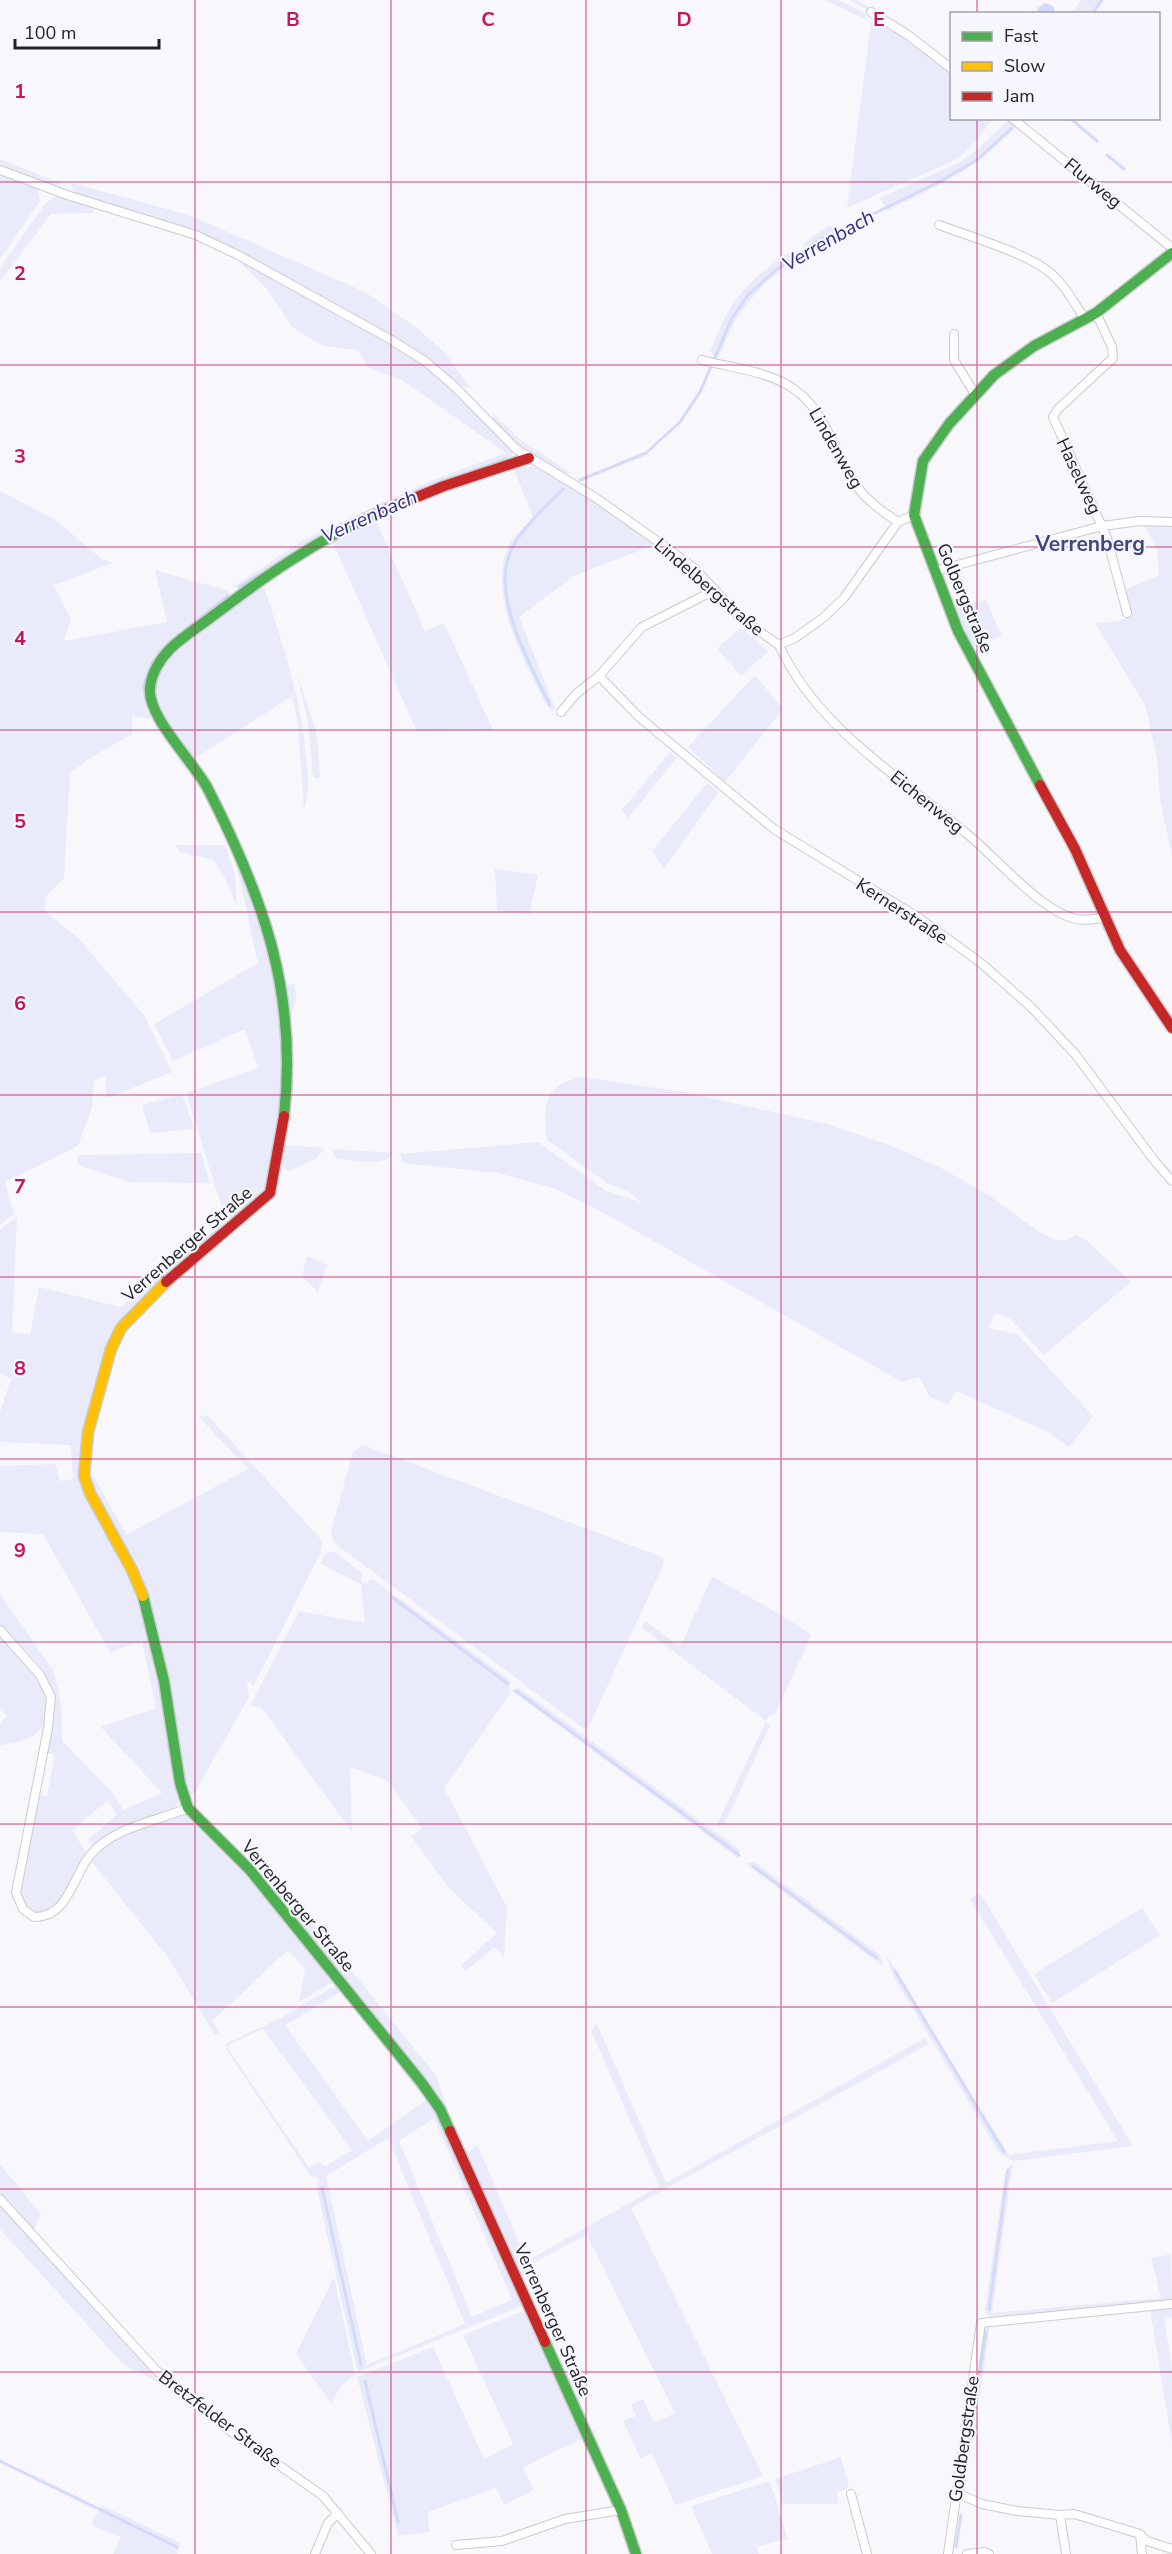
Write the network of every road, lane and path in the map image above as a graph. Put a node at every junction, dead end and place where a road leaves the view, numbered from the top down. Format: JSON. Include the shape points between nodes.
{"nodes":[{"id":1,"x":871,"y":12,"type":"dead end"},
{"id":2,"x":950,"y":68,"type":"edge"},
{"id":3,"x":1014,"y":120,"type":"edge"},
{"id":4,"x":0,"y":170,"type":"edge"},
{"id":5,"x":939,"y":225,"type":"dead end"},
{"id":6,"x":1172,"y":250,"type":"edge"},
{"id":7,"x":1096,"y":314,"type":"junction"},
{"id":8,"x":1085,"y":319,"type":"junction"},
{"id":9,"x":954,"y":334,"type":"dead end"},
{"id":10,"x":702,"y":360,"type":"dead end"},
{"id":11,"x":975,"y":394,"type":"junction"},
{"id":12,"x":529,"y":458,"type":"junction"},
{"id":13,"x":914,"y":515,"type":"junction"},
{"id":14,"x":898,"y":522,"type":"junction"},
{"id":15,"x":1172,"y":522,"type":"edge"},
{"id":16,"x":1102,"y":526,"type":"junction"},
{"id":17,"x":935,"y":571,"type":"junction"},
{"id":18,"x":715,"y":590,"type":"junction"},
{"id":19,"x":1127,"y":614,"type":"dead end"},
{"id":20,"x":779,"y":645,"type":"junction"},
{"id":21,"x":599,"y":676,"type":"junction"},
{"id":22,"x":561,"y":712,"type":"dead end"},
{"id":23,"x":1104,"y":918,"type":"junction"},
{"id":24,"x":1170,"y":1022,"type":"edge"},
{"id":25,"x":1172,"y":1181,"type":"edge"},
{"id":26,"x":0,"y":1630,"type":"edge"},
{"id":27,"x":188,"y":1808,"type":"junction"},
{"id":28,"x":0,"y":2199,"type":"edge"},
{"id":29,"x":1172,"y":2304,"type":"edge"},
{"id":30,"x":957,"y":2493,"type":"junction"},
{"id":31,"x":851,"y":2494,"type":"dead end"},
{"id":32,"x":621,"y":2510,"type":"junction"},
{"id":33,"x":338,"y":2513,"type":"junction"},
{"id":34,"x":1060,"y":2515,"type":"junction"},
{"id":35,"x":1140,"y":2534,"type":"junction"},
{"id":36,"x":456,"y":2545,"type":"dead end"},
{"id":37,"x":1172,"y":2549,"type":"edge"},
{"id":38,"x":315,"y":2554,"type":"edge"},
{"id":39,"x":371,"y":2554,"type":"edge"},
{"id":40,"x":636,"y":2554,"type":"edge"},
{"id":41,"x":867,"y":2554,"type":"edge"},
{"id":42,"x":948,"y":2554,"type":"edge"},
{"id":43,"x":967,"y":2554,"type":"edge"},
{"id":44,"x":989,"y":2554,"type":"edge"},
{"id":45,"x":1066,"y":2554,"type":"edge"},
{"id":46,"x":1142,"y":2554,"type":"edge"}],
"edges":[{"from":1,"to":2,"type":"street"},
{"from":3,"to":6,"type":"street","name":"Flurweg"},
{"from":4,"to":12,"type":"street","name":"Lindelbergstraße","via":[[67,195],[166,224],[238,255],[425,361]]},
{"from":5,"to":8,"type":"street","via":[[1048,271]]},
{"from":6,"to":7,"type":"street","name":"Golbergstraße"},
{"from":7,"to":8,"type":"street","name":"Golbergstraße"},
{"from":7,"to":16,"type":"street","name":"Haselweg","via":[[1113,357],[1053,417]]},
{"from":8,"to":11,"type":"street","name":"Golbergstraße","via":[[1034,346]]},
{"from":9,"to":11,"type":"street","via":[[954,360]]},
{"from":10,"to":14,"type":"street","name":"Lindenweg","via":[[776,379],[794,388],[826,424],[855,484],[869,502]]},
{"from":11,"to":13,"type":"street","name":"Golbergstraße","via":[[922,461]]},
{"from":12,"to":18,"type":"street","name":"Lindelbergstraße","via":[[634,524],[694,568]]},
{"from":12,"to":27,"type":"street","name":"Verrenberger Straße","via":[[376,514],[297,555],[171,648],[151,680],[150,699],[158,716],[193,764],[233,838],[256,897],[283,996],[288,1040],[285,1099],[270,1193],[150,1296],[122,1328],[103,1376],[85,1453],[84,1476],[90,1493],[144,1600]]},
{"from":13,"to":14,"type":"street"},
{"from":13,"to":17,"type":"street","name":"Golbergstraße"},
{"from":14,"to":20,"type":"street","name":"Lindelbergstraße","via":[[843,598],[810,628]]},
{"from":15,"to":16,"type":"street"},
{"from":16,"to":17,"type":"street"},
{"from":16,"to":19,"type":"street","name":"Haselweg"},
{"from":17,"to":23,"type":"street","name":"Golbergstraße","via":[[958,631],[1075,849]]},
{"from":18,"to":20,"type":"street","name":"Lindelbergstraße","via":[[742,619]]},
{"from":18,"to":21,"type":"street","via":[[642,627]]},
{"from":20,"to":23,"type":"street","name":"Eichenweg","via":[[803,688],[851,741],[967,833],[1054,909],[1077,920]]},
{"from":21,"to":22,"type":"street","via":[[576,693]]},
{"from":21,"to":25,"type":"street","name":"Kernerstraße","via":[[639,717],[774,829],[919,918],[981,963],[1032,1008],[1076,1055]]},
{"from":23,"to":24,"type":"street","name":"Golbergstraße","via":[[1143,987]]},
{"from":26,"to":27,"type":"street","via":[[40,1675],[51,1697],[15,1893],[23,1909],[34,1917],[52,1913],[61,1907],[92,1852],[101,1845],[132,1828]]},
{"from":27,"to":32,"type":"street","name":"Verrenberger Straße","via":[[250,1870],[440,2109]]},
{"from":28,"to":33,"type":"street","name":"Bretzfelder Straße","via":[[156,2370],[229,2430],[323,2496]]},
{"from":29,"to":30,"type":"street","name":"Goldbergstraße","via":[[981,2323]]},
{"from":30,"to":34,"type":"street","via":[[982,2504]]},
{"from":30,"to":42,"type":"street","name":"Goldbergstraße"},
{"from":31,"to":41,"type":"street"},
{"from":32,"to":36,"type":"street","via":[[565,2519],[502,2541]]},
{"from":32,"to":40,"type":"street","name":"Verrenberger Straße"},
{"from":33,"to":38,"type":"street","via":[[328,2523]]},
{"from":33,"to":39,"type":"street","name":"Bretzfelder Straße"},
{"from":34,"to":35,"type":"street","via":[[1074,2514]]},
{"from":34,"to":45,"type":"street"},
{"from":35,"to":37,"type":"street","via":[[1147,2541]]},
{"from":35,"to":46,"type":"street"},
{"from":43,"to":44,"type":"street"}]}
